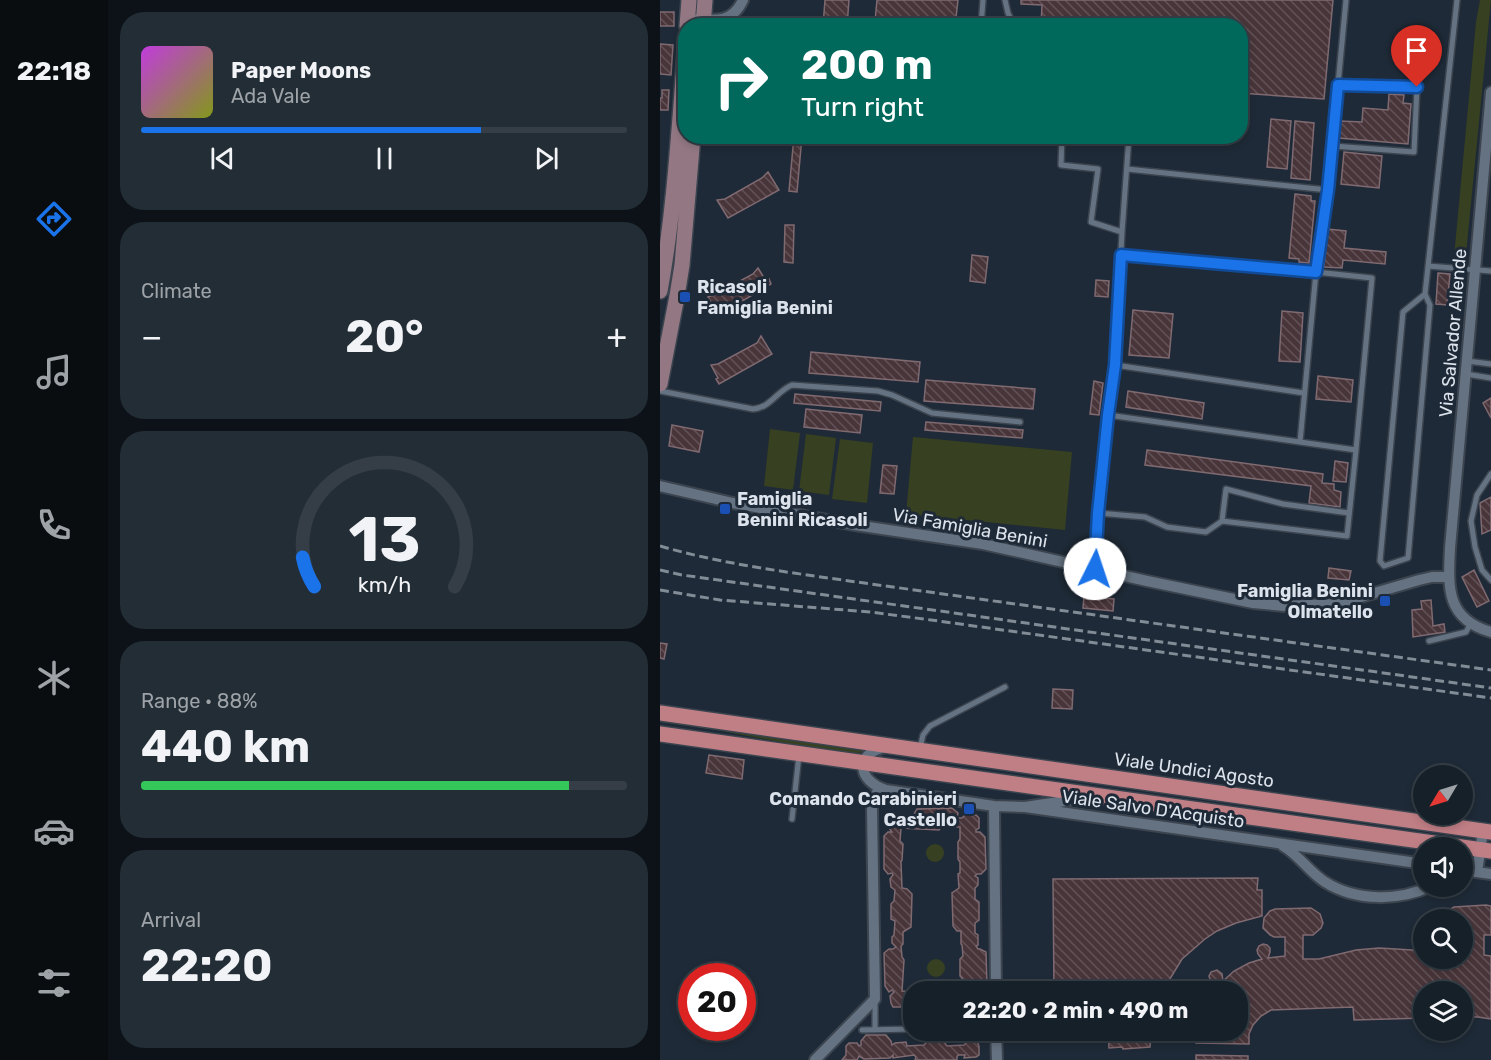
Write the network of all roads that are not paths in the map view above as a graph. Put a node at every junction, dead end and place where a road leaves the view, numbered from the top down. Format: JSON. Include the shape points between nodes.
{"nodes":[{"id":1,"x":689,"y":0,"type":"edge"},
{"id":2,"x":705,"y":0,"type":"edge"},
{"id":3,"x":743,"y":0,"type":"edge"},
{"id":4,"x":983,"y":0,"type":"edge"},
{"id":5,"x":1005,"y":0,"type":"edge"},
{"id":6,"x":1346,"y":0,"type":"edge"},
{"id":7,"x":1457,"y":0,"type":"edge"},
{"id":8,"x":687,"y":18,"type":"edge"},
{"id":9,"x":703,"y":18,"type":"edge"},
{"id":10,"x":724,"y":18,"type":"edge"},
{"id":11,"x":982,"y":18,"type":"edge"},
{"id":12,"x":1010,"y":18,"type":"edge"},
{"id":13,"x":1338,"y":85,"type":"junction"},
{"id":14,"x":1491,"y":92,"type":"edge"},
{"id":15,"x":678,"y":113,"type":"edge"},
{"id":16,"x":692,"y":144,"type":"edge"},
{"id":17,"x":1062,"y":144,"type":"edge"},
{"id":18,"x":1129,"y":144,"type":"edge"},
{"id":19,"x":1333,"y":146,"type":"junction"},
{"id":20,"x":1127,"y":169,"type":"junction"},
{"id":21,"x":1328,"y":190,"type":"junction"},
{"id":22,"x":1122,"y":232,"type":"junction"},
{"id":23,"x":1121,"y":255,"type":"junction"},
{"id":24,"x":662,"y":265,"type":"edge"},
{"id":25,"x":682,"y":266,"type":"junction"},
{"id":26,"x":1428,"y":266,"type":"junction"},
{"id":27,"x":1475,"y":271,"type":"junction"},
{"id":28,"x":1491,"y":271,"type":"edge"},
{"id":29,"x":1316,"y":272,"type":"junction"},
{"id":30,"x":660,"y":291,"type":"edge"},
{"id":31,"x":1425,"y":294,"type":"junction"},
{"id":32,"x":666,"y":330,"type":"edge"},
{"id":33,"x":1467,"y":361,"type":"junction"},
{"id":34,"x":1491,"y":364,"type":"edge"},
{"id":35,"x":1115,"y":365,"type":"junction"},
{"id":36,"x":1466,"y":374,"type":"junction"},
{"id":37,"x":1491,"y":378,"type":"edge"},
{"id":38,"x":660,"y":384,"type":"edge"},
{"id":39,"x":660,"y":391,"type":"edge"},
{"id":40,"x":1304,"y":393,"type":"junction"},
{"id":41,"x":1108,"y":415,"type":"junction"},
{"id":42,"x":1020,"y":422,"type":"dead end"},
{"id":43,"x":1300,"y":442,"type":"junction"},
{"id":44,"x":1356,"y":450,"type":"junction"},
{"id":45,"x":1491,"y":474,"type":"edge"},
{"id":46,"x":660,"y":486,"type":"edge"},
{"id":47,"x":1098,"y":513,"type":"junction"},
{"id":48,"x":1349,"y":513,"type":"junction"},
{"id":49,"x":1222,"y":521,"type":"junction"},
{"id":50,"x":1095,"y":569,"type":"junction"},
{"id":51,"x":1449,"y":577,"type":"junction"},
{"id":52,"x":1491,"y":580,"type":"edge"},
{"id":53,"x":1471,"y":623,"type":"junction"},
{"id":54,"x":1491,"y":632,"type":"edge"},
{"id":55,"x":1429,"y":641,"type":"dead end"},
{"id":56,"x":1005,"y":687,"type":"dead end"},
{"id":57,"x":660,"y":713,"type":"edge"},
{"id":58,"x":660,"y":734,"type":"edge"},
{"id":59,"x":892,"y":746,"type":"junction"},
{"id":60,"x":920,"y":750,"type":"junction"},
{"id":61,"x":799,"y":754,"type":"junction"},
{"id":62,"x":864,"y":763,"type":"junction"},
{"id":63,"x":880,"y":788,"type":"junction"},
{"id":64,"x":1112,"y":798,"type":"junction"},
{"id":65,"x":994,"y":806,"type":"junction"},
{"id":66,"x":1025,"y":807,"type":"junction"},
{"id":67,"x":792,"y":819,"type":"dead end"},
{"id":68,"x":1487,"y":832,"type":"edge"},
{"id":69,"x":1277,"y":843,"type":"junction"},
{"id":70,"x":1486,"y":850,"type":"edge"},
{"id":71,"x":1413,"y":862,"type":"edge"},
{"id":72,"x":1473,"y":871,"type":"edge"},
{"id":73,"x":1477,"y":872,"type":"junction"},
{"id":74,"x":1491,"y":874,"type":"edge"},
{"id":75,"x":1413,"y":893,"type":"edge"},
{"id":76,"x":996,"y":981,"type":"edge"},
{"id":77,"x":875,"y":999,"type":"junction"},
{"id":78,"x":862,"y":1029,"type":"dead end"},
{"id":79,"x":875,"y":1029,"type":"junction"},
{"id":80,"x":903,"y":1029,"type":"edge"},
{"id":81,"x":996,"y":1041,"type":"edge"},
{"id":82,"x":815,"y":1060,"type":"edge"},
{"id":83,"x":997,"y":1060,"type":"edge"}],
"edges":[{"from":1,"to":8,"type":"main road"},
{"from":2,"to":9,"type":"main road"},
{"from":3,"to":10,"type":"street","via":[[738,9]]},
{"from":4,"to":11,"type":"lane"},
{"from":5,"to":12,"type":"lane"},
{"from":6,"to":13,"type":"lane"},
{"from":7,"to":26,"type":"lane"},
{"from":13,"to":19,"type":"lane"},
{"from":13,"to":19,"type":"lane","via":[[1417,87],[1414,152]]},
{"from":14,"to":27,"type":"street","name":"Via Salvador Allende"},
{"from":15,"to":24,"type":"main road"},
{"from":16,"to":25,"type":"main road"},
{"from":17,"to":22,"type":"lane","via":[[1061,165],[1098,170],[1091,222]]},
{"from":18,"to":20,"type":"lane"},
{"from":19,"to":21,"type":"lane"},
{"from":20,"to":21,"type":"lane"},
{"from":20,"to":22,"type":"lane"},
{"from":21,"to":29,"type":"lane"},
{"from":22,"to":23,"type":"lane"},
{"from":23,"to":29,"type":"lane"},
{"from":23,"to":35,"type":"lane"},
{"from":24,"to":25,"type":"street"},
{"from":24,"to":30,"type":"main road"},
{"from":25,"to":32,"type":"main road"},
{"from":26,"to":27,"type":"lane"},
{"from":26,"to":31,"type":"lane"},
{"from":27,"to":28,"type":"lane"},
{"from":27,"to":33,"type":"street","name":"Via Salvador Allende"},
{"from":29,"to":40,"type":"lane"},
{"from":29,"to":44,"type":"lane","via":[[1372,278]]},
{"from":31,"to":31,"type":"lane","via":[[1403,312],[1380,561],[1384,566],[1408,558],[1430,305]]},
{"from":32,"to":38,"type":"main road"},
{"from":33,"to":34,"type":"lane"},
{"from":33,"to":36,"type":"street","name":"Via Salvador Allende"},
{"from":35,"to":40,"type":"lane"},
{"from":35,"to":41,"type":"lane"},
{"from":36,"to":37,"type":"lane"},
{"from":36,"to":51,"type":"street","name":"Via Salvador Allende"},
{"from":39,"to":42,"type":"lane","via":[[753,409],[767,405],[792,385],[878,391],[932,413]]},
{"from":40,"to":43,"type":"lane"},
{"from":41,"to":43,"type":"lane"},
{"from":41,"to":47,"type":"lane"},
{"from":43,"to":44,"type":"lane"},
{"from":44,"to":48,"type":"lane"},
{"from":45,"to":52,"type":"lane","via":[[1478,495],[1471,521],[1482,570]]},
{"from":46,"to":50,"type":"street","name":"Via Famiglia Benini","via":[[844,523],[983,544]]},
{"from":47,"to":49,"type":"lane","via":[[1145,517],[1167,527],[1206,532]]},
{"from":47,"to":50,"type":"lane"},
{"from":48,"to":49,"type":"lane","via":[[1347,536]]},
{"from":48,"to":49,"type":"lane","via":[[1283,504],[1226,489]]},
{"from":50,"to":51,"type":"street","name":"Via Famiglia Benini","via":[[1214,596],[1284,606],[1332,604],[1419,580]]},
{"from":51,"to":53,"type":"street","name":"Via Salvador Allende","via":[[1454,605]]},
{"from":53,"to":54,"type":"street"},
{"from":53,"to":55,"type":"lane","via":[[1466,632]]},
{"from":56,"to":60,"type":"lane","via":[[930,726]]},
{"from":57,"to":59,"type":"main road","name":"Viale Undici Agosto"},
{"from":58,"to":61,"type":"main road"},
{"from":59,"to":60,"type":"main road","name":"Viale Undici Agosto"},
{"from":59,"to":62,"type":"street","via":[[871,752]]},
{"from":60,"to":68,"type":"main road","name":"Viale Undici Agosto"},
{"from":61,"to":62,"type":"main road"},
{"from":61,"to":67,"type":"lane"},
{"from":62,"to":63,"type":"street","via":[[867,779]]},
{"from":62,"to":64,"type":"main road"},
{"from":63,"to":65,"type":"street"},
{"from":63,"to":77,"type":"street","via":[[872,800],[871,820]]},
{"from":64,"to":66,"type":"street","via":[[1082,798]]},
{"from":64,"to":70,"type":"main road"},
{"from":65,"to":66,"type":"street"},
{"from":65,"to":76,"type":"street"},
{"from":66,"to":69,"type":"street","name":"Viale Salvo D'Acquisto"},
{"from":68,"to":70,"type":"street"},
{"from":69,"to":71,"type":"street","name":"Viale Salvo D'Acquisto"},
{"from":69,"to":75,"type":"street","name":"Viale Salvo D'Acquisto","via":[[1293,852],[1325,882],[1340,889],[1377,897]]},
{"from":70,"to":73,"type":"street"},
{"from":72,"to":73,"type":"street"},
{"from":73,"to":74,"type":"street"},
{"from":77,"to":79,"type":"lane"},
{"from":77,"to":82,"type":"street"},
{"from":78,"to":79,"type":"lane"},
{"from":79,"to":80,"type":"lane"},
{"from":81,"to":83,"type":"street"}]}
